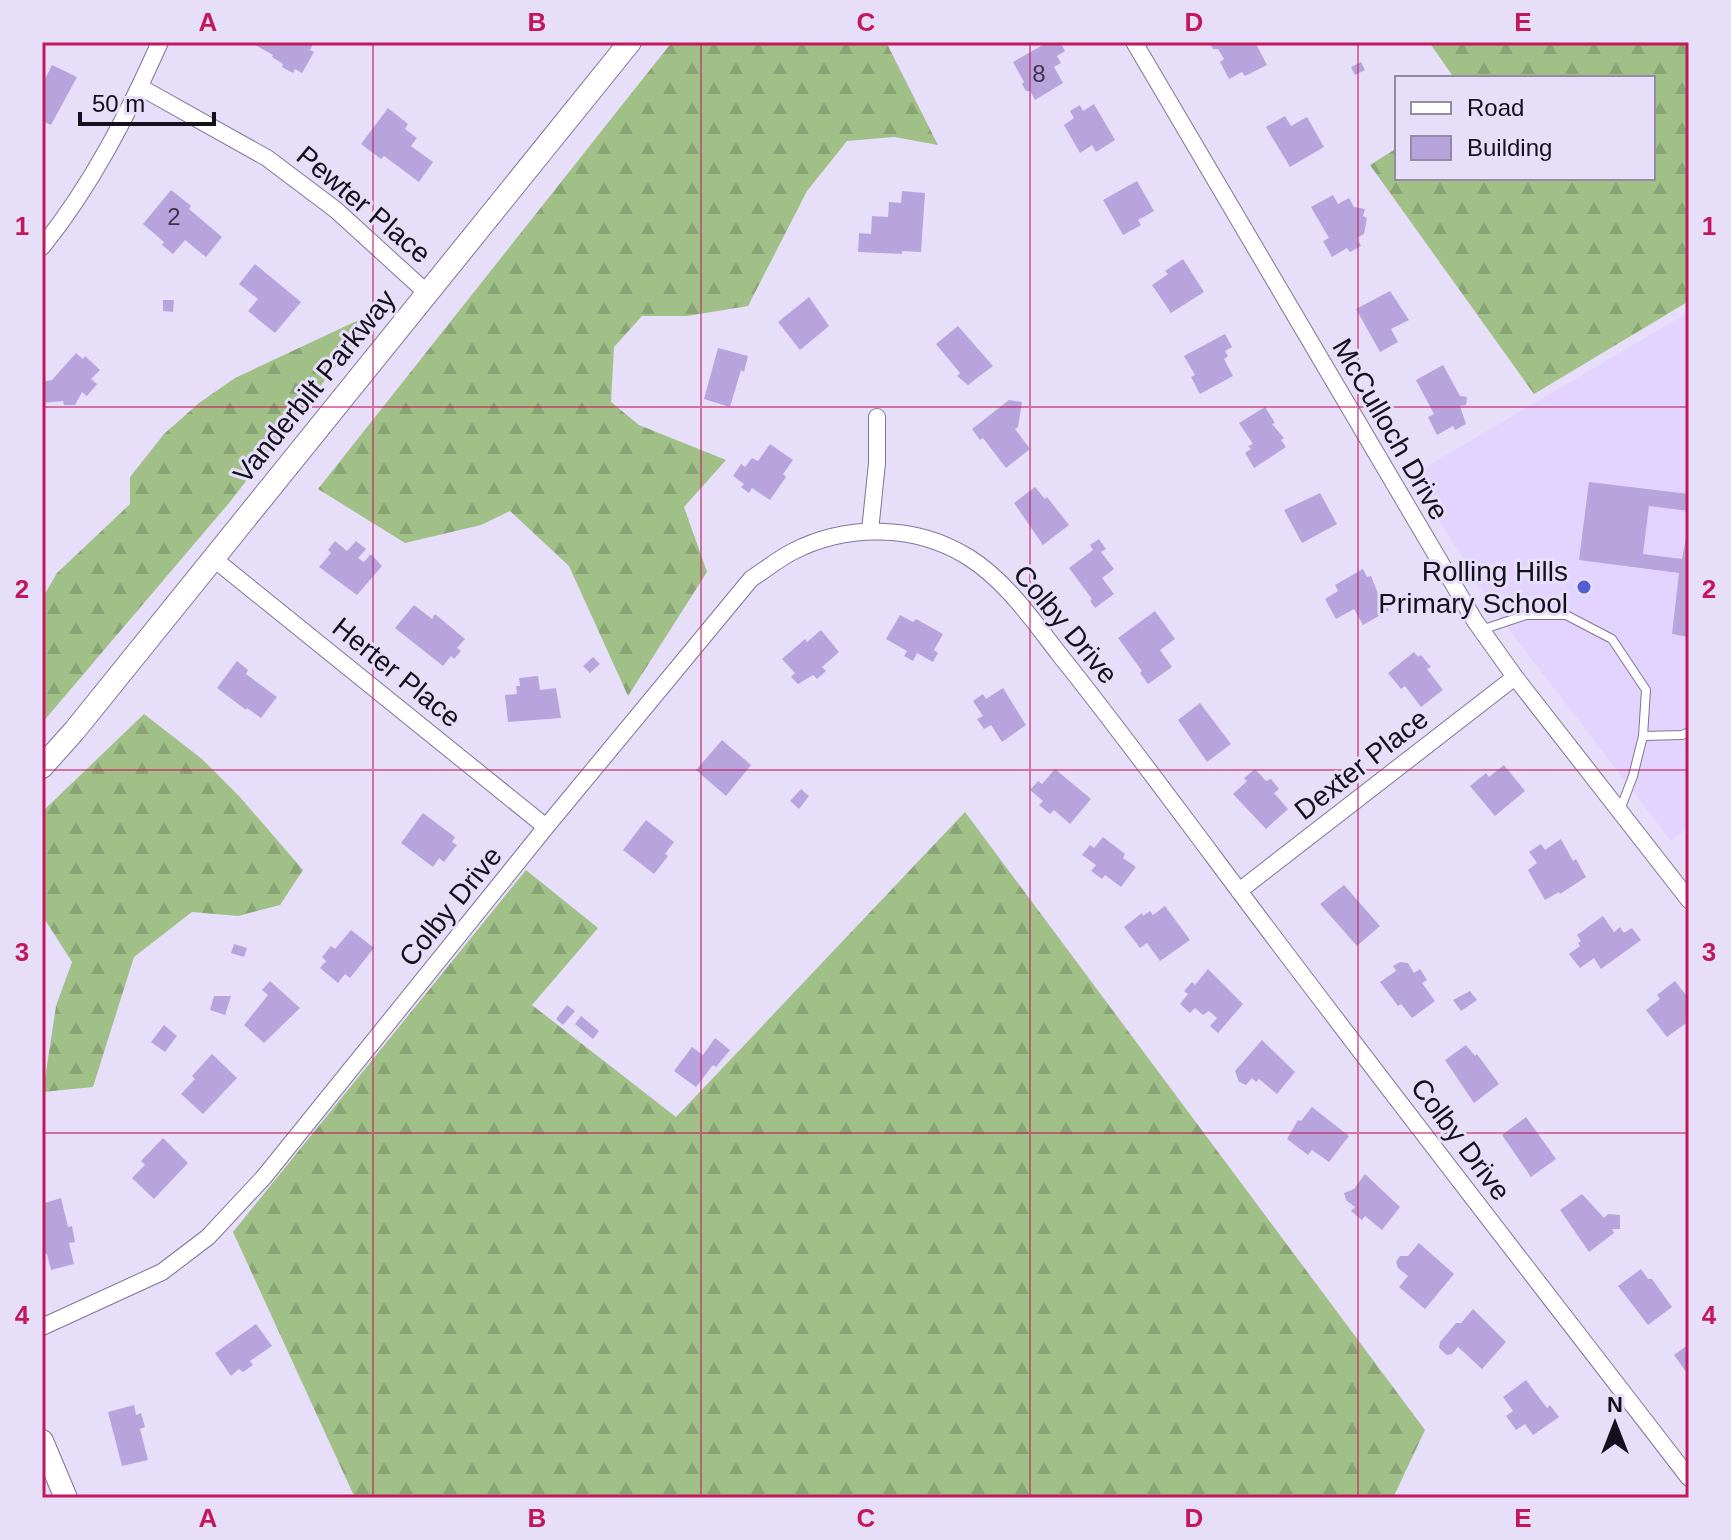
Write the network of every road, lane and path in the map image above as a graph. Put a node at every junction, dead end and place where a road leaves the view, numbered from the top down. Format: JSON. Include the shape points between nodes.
{"nodes":[{"id":1,"x":160,"y":42,"type":"edge"},
{"id":2,"x":630,"y":42,"type":"edge"},
{"id":3,"x":1134,"y":42,"type":"edge"},
{"id":4,"x":140,"y":87,"type":"junction"},
{"id":5,"x":42,"y":247,"type":"edge"},
{"id":6,"x":427,"y":293,"type":"junction"},
{"id":7,"x":877,"y":417,"type":"dead end"},
{"id":8,"x":870,"y":531,"type":"junction"},
{"id":9,"x":214,"y":559,"type":"junction"},
{"id":10,"x":1481,"y":630,"type":"junction"},
{"id":11,"x":1515,"y":677,"type":"junction"},
{"id":12,"x":1689,"y":732,"type":"edge"},
{"id":13,"x":1643,"y":736,"type":"junction"},
{"id":14,"x":42,"y":767,"type":"edge"},
{"id":15,"x":1620,"y":811,"type":"junction"},
{"id":16,"x":546,"y":827,"type":"junction"},
{"id":17,"x":1239,"y":891,"type":"junction"},
{"id":18,"x":1689,"y":900,"type":"edge"},
{"id":19,"x":42,"y":1327,"type":"edge"},
{"id":20,"x":42,"y":1441,"type":"edge"},
{"id":21,"x":1689,"y":1478,"type":"edge"},
{"id":22,"x":66,"y":1498,"type":"edge"}],
"edges":[{"from":1,"to":4,"type":"street"},
{"from":2,"to":6,"type":"main road","name":"Vanderbilt Parkway"},
{"from":3,"to":10,"type":"street","name":"McCulloch Drive"},
{"from":4,"to":5,"type":"street","via":[[86,187]]},
{"from":4,"to":6,"type":"street","name":"Pewter Place","via":[[267,158],[336,210]]},
{"from":6,"to":9,"type":"main road","name":"Vanderbilt Parkway"},
{"from":7,"to":8,"type":"street"},
{"from":8,"to":16,"type":"street","name":"Colby Drive","via":[[830,536],[791,552],[751,579]]},
{"from":8,"to":17,"type":"street","name":"Colby Drive","via":[[915,535],[942,544],[1001,583]]},
{"from":9,"to":14,"type":"main road","name":"Vanderbilt Parkway"},
{"from":9,"to":16,"type":"street","name":"Herter Place"},
{"from":10,"to":11,"type":"street","name":"McCulloch Drive"},
{"from":10,"to":13,"type":"lane","via":[[1526,615],[1566,615],[1612,639],[1646,690]]},
{"from":11,"to":15,"type":"street","name":"McCulloch Drive"},
{"from":11,"to":17,"type":"street","name":"Dexter Place"},
{"from":12,"to":13,"type":"lane"},
{"from":13,"to":15,"type":"lane"},
{"from":15,"to":18,"type":"street","name":"McCulloch Drive"},
{"from":16,"to":19,"type":"street","name":"Colby Drive","via":[[264,1177],[208,1237],[162,1272]]},
{"from":17,"to":21,"type":"street","name":"Colby Drive"},
{"from":20,"to":22,"type":"main road"}]}
